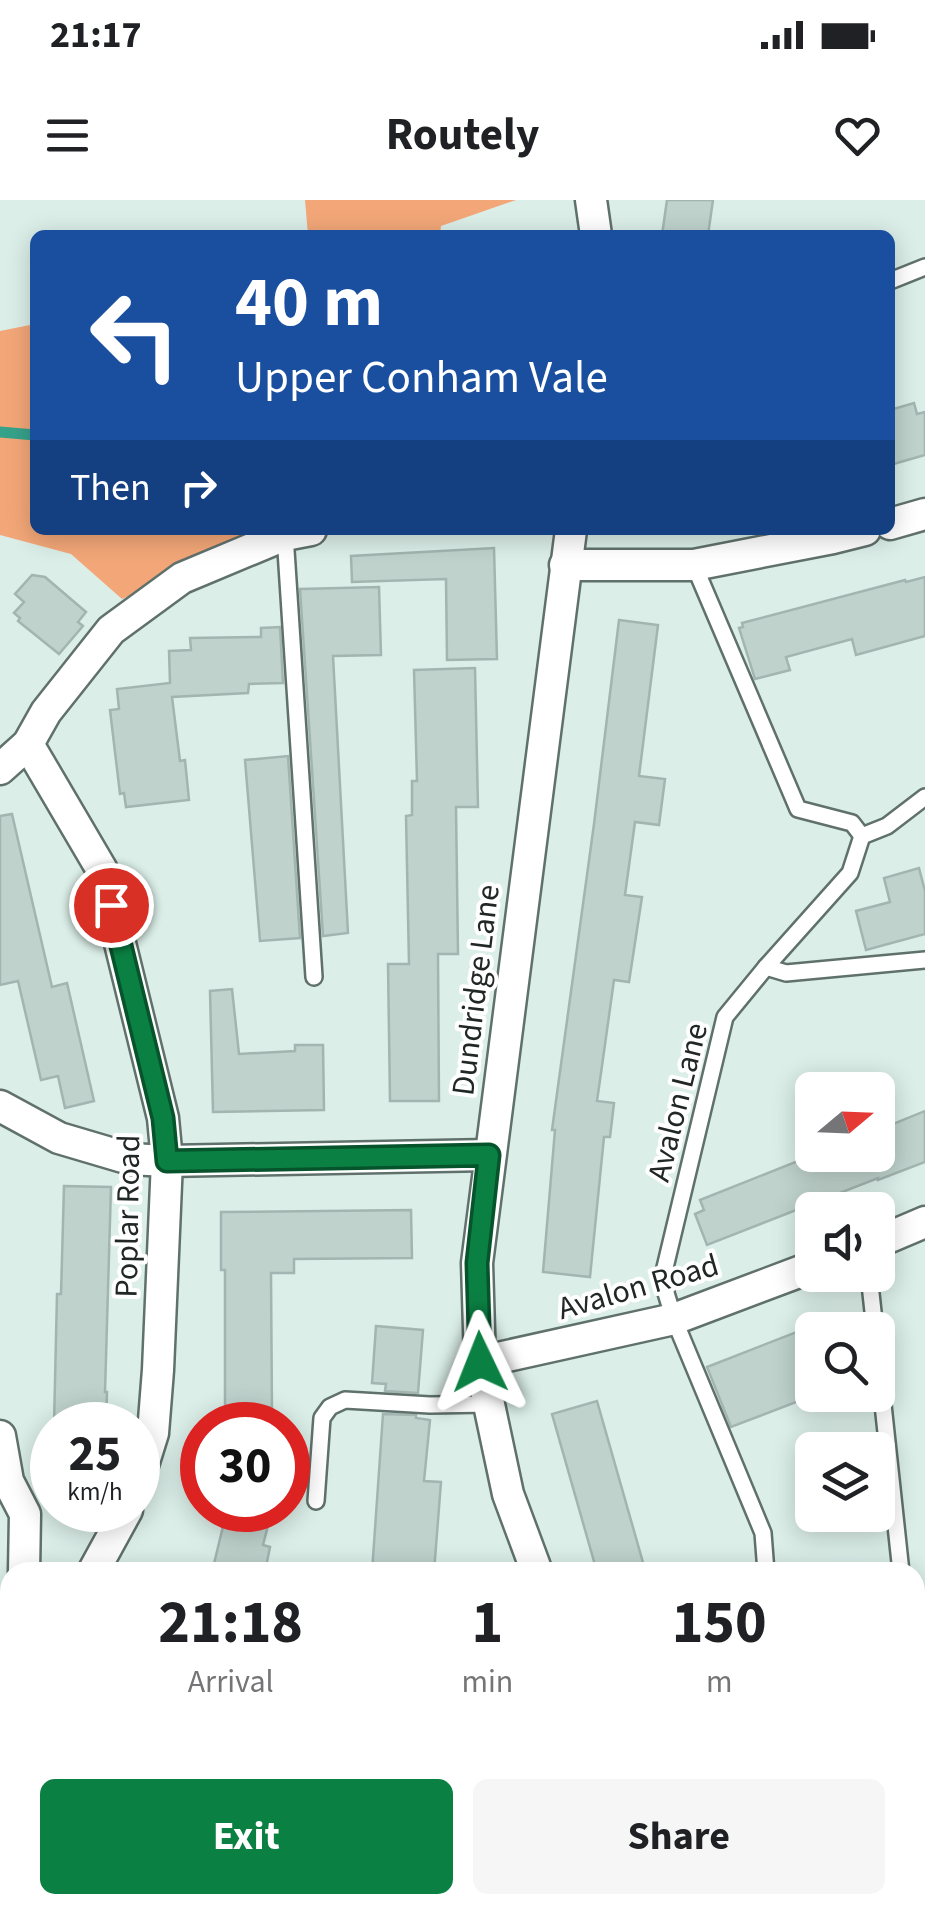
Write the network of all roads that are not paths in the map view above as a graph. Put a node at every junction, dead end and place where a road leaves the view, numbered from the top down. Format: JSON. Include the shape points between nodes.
{"nodes":[{"id":1,"x":591,"y":200,"type":"edge"},
{"id":2,"x":595,"y":230,"type":"edge"},
{"id":3,"x":925,"y":268,"type":"edge"},
{"id":4,"x":895,"y":279,"type":"edge"},
{"id":5,"x":925,"y":514,"type":"edge"},
{"id":6,"x":895,"y":523,"type":"edge"},
{"id":7,"x":293,"y":535,"type":"edge"},
{"id":8,"x":298,"y":535,"type":"edge"},
{"id":9,"x":570,"y":535,"type":"edge"},
{"id":10,"x":828,"y":535,"type":"edge"},
{"id":11,"x":565,"y":564,"type":"junction"},
{"id":12,"x":694,"y":564,"type":"junction"},
{"id":13,"x":28,"y":744,"type":"junction"},
{"id":14,"x":0,"y":768,"type":"edge"},
{"id":15,"x":925,"y":798,"type":"edge"},
{"id":16,"x":862,"y":836,"type":"junction"},
{"id":17,"x":925,"y":960,"type":"edge"},
{"id":18,"x":766,"y":967,"type":"junction"},
{"id":19,"x":314,"y":977,"type":"dead end"},
{"id":20,"x":0,"y":1106,"type":"edge"},
{"id":21,"x":489,"y":1155,"type":"junction"},
{"id":22,"x":167,"y":1161,"type":"junction"},
{"id":23,"x":925,"y":1222,"type":"edge"},
{"id":24,"x":895,"y":1235,"type":"edge"},
{"id":25,"x":795,"y":1273,"type":"edge"},
{"id":26,"x":674,"y":1319,"type":"junction"},
{"id":27,"x":480,"y":1362,"type":"junction"},
{"id":28,"x":155,"y":1402,"type":"edge"},
{"id":29,"x":489,"y":1404,"type":"junction"},
{"id":30,"x":884,"y":1412,"type":"edge"},
{"id":31,"x":0,"y":1436,"type":"edge"},
{"id":32,"x":316,"y":1501,"type":"dead end"},
{"id":33,"x":115,"y":1532,"type":"edge"},
{"id":34,"x":24,"y":1562,"type":"edge"},
{"id":35,"x":99,"y":1562,"type":"edge"},
{"id":36,"x":532,"y":1562,"type":"edge"},
{"id":37,"x":765,"y":1562,"type":"edge"},
{"id":38,"x":899,"y":1562,"type":"edge"}],
"edges":[{"from":1,"to":2,"type":"street"},
{"from":3,"to":4,"type":"lane"},
{"from":5,"to":6,"type":"street"},
{"from":7,"to":13,"type":"street","via":[[182,578],[110,630]]},
{"from":8,"to":19,"type":"lane"},
{"from":9,"to":11,"type":"street","name":"Dundridge Lane"},
{"from":10,"to":12,"type":"street"},
{"from":11,"to":12,"type":"street"},
{"from":11,"to":21,"type":"street","name":"Dundridge Lane"},
{"from":12,"to":16,"type":"lane","via":[[798,809],[852,824]]},
{"from":13,"to":14,"type":"street"},
{"from":13,"to":22,"type":"street","name":"Poplar Road","via":[[102,870],[163,1118]]},
{"from":15,"to":16,"type":"lane"},
{"from":16,"to":18,"type":"lane","name":"Avalon Lane","via":[[850,873]]},
{"from":17,"to":18,"type":"lane","via":[[786,973]]},
{"from":18,"to":26,"type":"lane","name":"Avalon Lane","via":[[725,1017],[662,1280]]},
{"from":20,"to":22,"type":"street","via":[[59,1138]]},
{"from":21,"to":22,"type":"street"},
{"from":21,"to":27,"type":"street","name":"Dundridge Lane","via":[[477,1263]]},
{"from":22,"to":28,"type":"street","name":"Poplar Road"},
{"from":23,"to":24,"type":"street"},
{"from":25,"to":26,"type":"street","name":"Avalon Road"},
{"from":26,"to":27,"type":"street","name":"Avalon Road"},
{"from":26,"to":37,"type":"lane","name":"Avalon Lane","via":[[763,1533]]},
{"from":27,"to":29,"type":"street","name":"Dundridge Lane"},
{"from":29,"to":32,"type":"lane","via":[[345,1400],[330,1407],[322,1418]]},
{"from":29,"to":36,"type":"street","name":"Dundridge Lane","via":[[508,1494]]},
{"from":30,"to":38,"type":"lane"},
{"from":31,"to":34,"type":"street","via":[[8,1481],[26,1514]]},
{"from":33,"to":35,"type":"street"}]}
